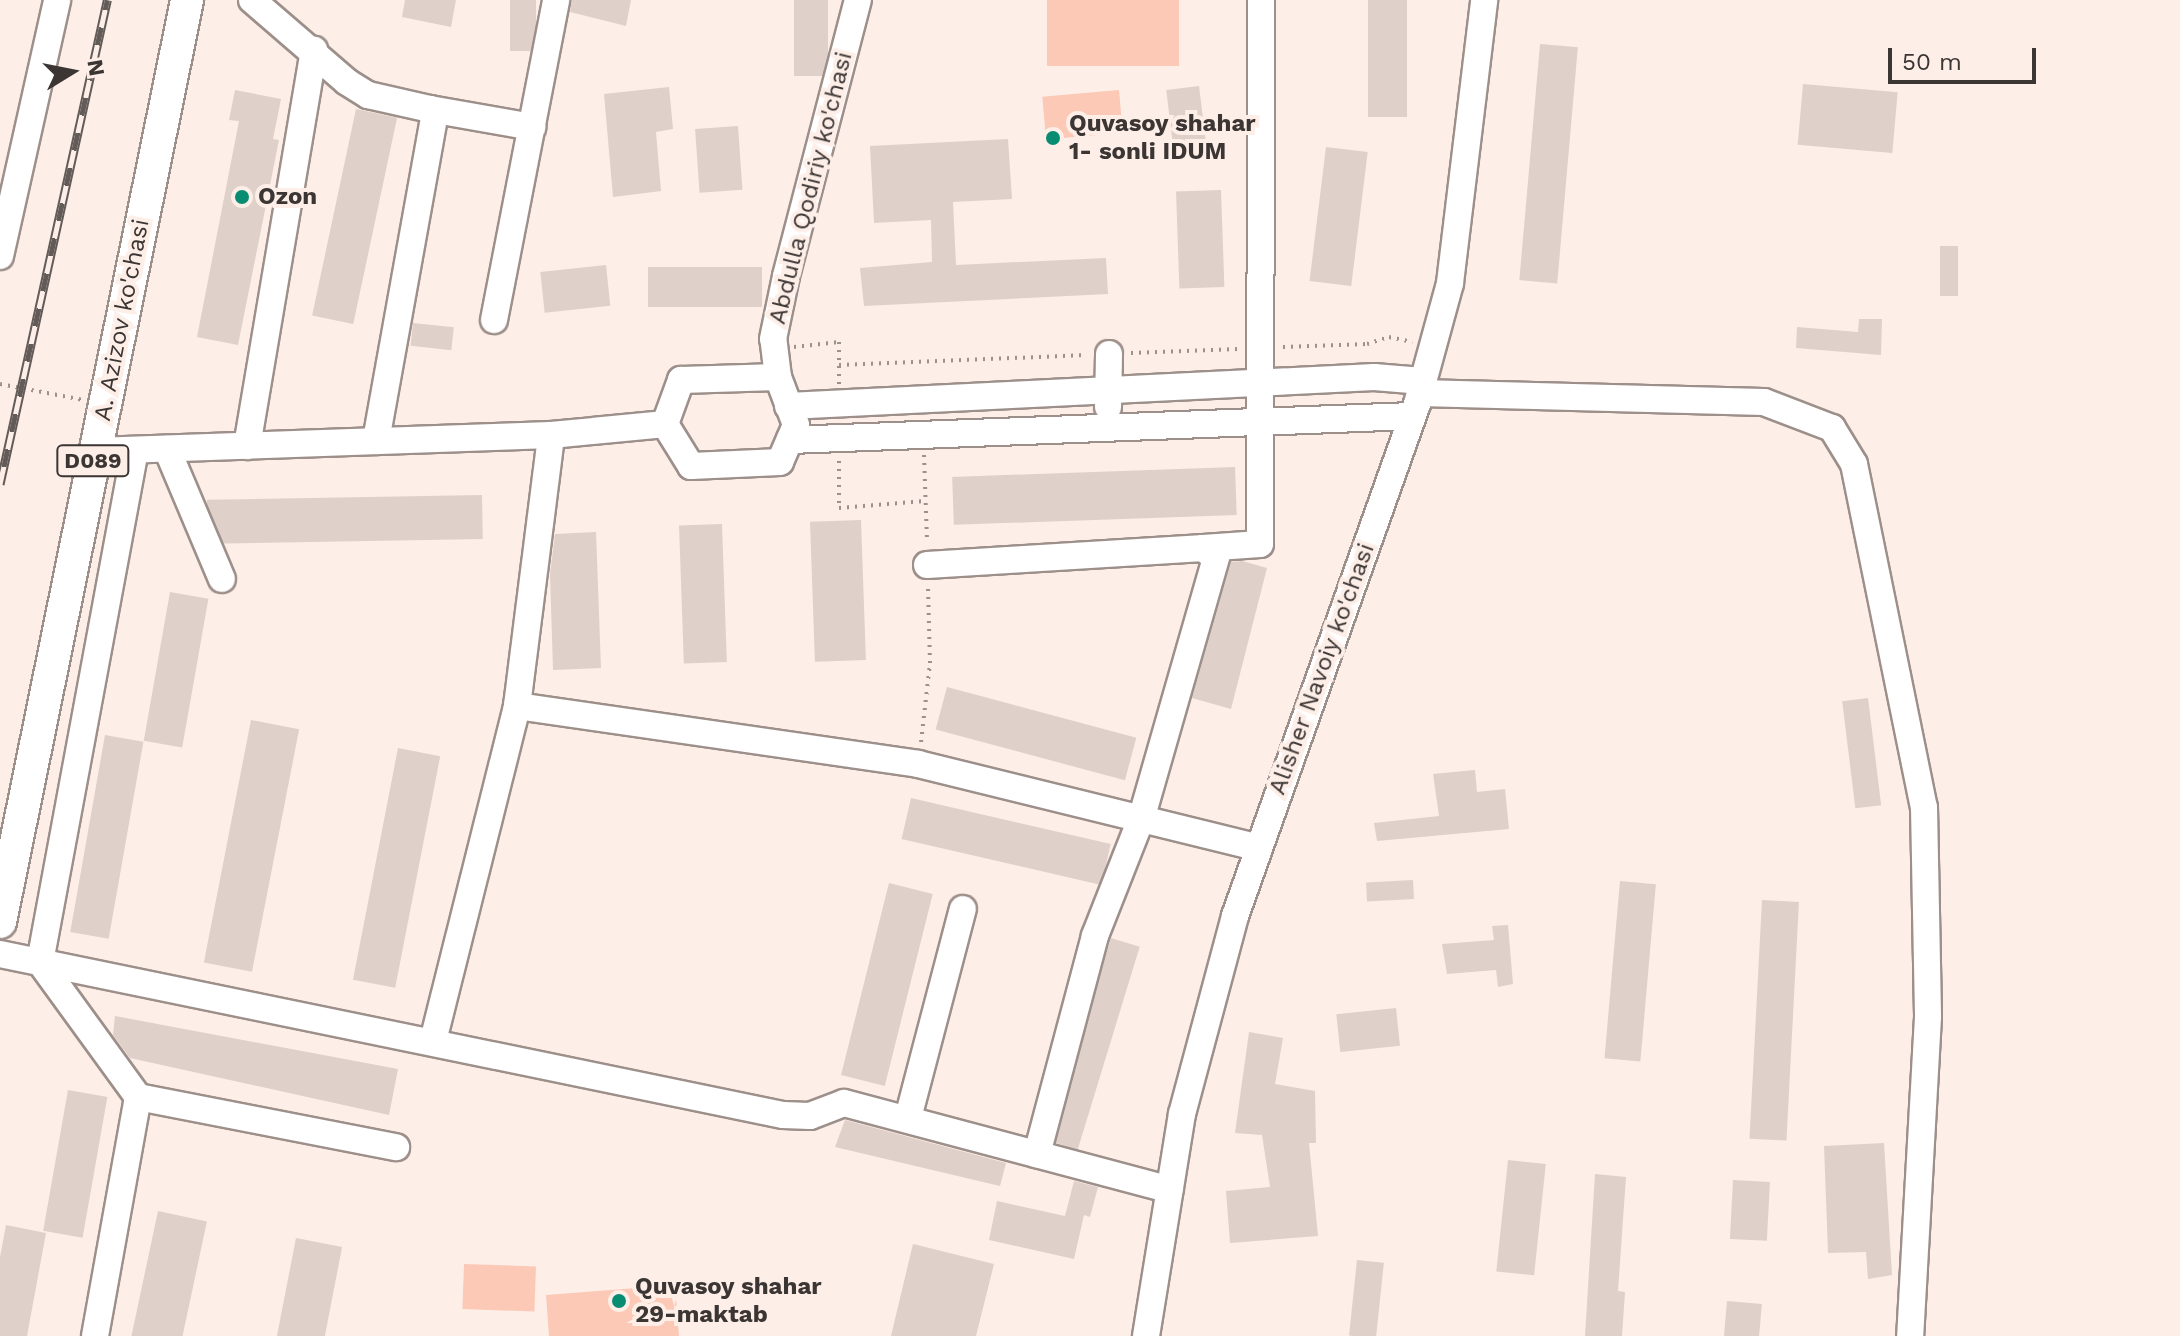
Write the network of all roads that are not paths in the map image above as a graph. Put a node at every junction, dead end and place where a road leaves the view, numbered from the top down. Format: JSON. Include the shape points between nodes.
{"nodes":[{"id":1,"x":57,"y":0,"type":"edge"},
{"id":2,"x":187,"y":0,"type":"edge"},
{"id":3,"x":252,"y":0,"type":"edge"},
{"id":4,"x":556,"y":0,"type":"edge"},
{"id":5,"x":858,"y":0,"type":"edge"},
{"id":6,"x":1261,"y":0,"type":"edge"},
{"id":7,"x":1484,"y":0,"type":"edge"},
{"id":8,"x":314,"y":50,"type":"junction"},
{"id":9,"x":430,"y":109,"type":"junction"},
{"id":10,"x":532,"y":127,"type":"junction"},
{"id":11,"x":0,"y":256,"type":"edge"},
{"id":12,"x":494,"y":320,"type":"dead end"},
{"id":13,"x":1109,"y":354,"type":"road end"},
{"id":14,"x":778,"y":377,"type":"junction"},
{"id":15,"x":1263,"y":382,"type":"junction"},
{"id":16,"x":1109,"y":390,"type":"junction"},
{"id":17,"x":1418,"y":396,"type":"junction"},
{"id":18,"x":788,"y":406,"type":"junction"},
{"id":19,"x":1261,"y":421,"type":"junction"},
{"id":20,"x":665,"y":424,"type":"junction"},
{"id":21,"x":1108,"y":426,"type":"junction"},
{"id":22,"x":551,"y":435,"type":"junction"},
{"id":23,"x":790,"y":440,"type":"junction"},
{"id":24,"x":376,"y":441,"type":"junction"},
{"id":25,"x":247,"y":446,"type":"junction"},
{"id":26,"x":167,"y":449,"type":"junction"},
{"id":27,"x":135,"y":450,"type":"junction"},
{"id":28,"x":95,"y":451,"type":"junction"},
{"id":29,"x":1203,"y":548,"type":"junction"},
{"id":30,"x":927,"y":565,"type":"dead end"},
{"id":31,"x":222,"y":579,"type":"dead end"},
{"id":32,"x":517,"y":706,"type":"junction"},
{"id":33,"x":1141,"y":819,"type":"junction"},
{"id":34,"x":1259,"y":848,"type":"junction"},
{"id":35,"x":963,"y":909,"type":"dead end"},
{"id":36,"x":0,"y":922,"type":"edge"},
{"id":37,"x":0,"y":954,"type":"edge"},
{"id":38,"x":40,"y":962,"type":"junction"},
{"id":39,"x":433,"y":1041,"type":"junction"},
{"id":40,"x":138,"y":1097,"type":"junction"},
{"id":41,"x":908,"y":1118,"type":"junction"},
{"id":42,"x":396,"y":1147,"type":"dead end"},
{"id":43,"x":1037,"y":1154,"type":"junction"},
{"id":44,"x":1170,"y":1190,"type":"junction"},
{"id":45,"x":95,"y":1336,"type":"edge"},
{"id":46,"x":1146,"y":1336,"type":"edge"},
{"id":47,"x":1910,"y":1336,"type":"edge"}],
"edges":[{"from":1,"to":11,"type":"street"},
{"from":2,"to":28,"type":"main road","name":"A. Azizov ko'chasi","number":"D089"},
{"from":3,"to":8,"type":"street"},
{"from":4,"to":10,"type":"street"},
{"from":5,"to":14,"type":"street","name":"Abdulla Qodiriy ko'chasi","via":[[786,276],[773,339]]},
{"from":6,"to":15,"type":"street"},
{"from":7,"to":17,"type":"street","name":"Alisher Navoiy ko'chasi","via":[[1450,283]]},
{"from":8,"to":9,"type":"street","via":[[368,95]]},
{"from":8,"to":25,"type":"street"},
{"from":9,"to":10,"type":"street"},
{"from":9,"to":24,"type":"street","via":[[434,118]]},
{"from":10,"to":12,"type":"street"},
{"from":13,"to":16,"type":"street"},
{"from":14,"to":18,"type":"street"},
{"from":14,"to":20,"type":"street","via":[[681,380]]},
{"from":15,"to":16,"type":"street"},
{"from":15,"to":17,"type":"street","via":[[1374,377]]},
{"from":15,"to":19,"type":"street"},
{"from":16,"to":18,"type":"street"},
{"from":16,"to":21,"type":"street"},
{"from":17,"to":19,"type":"street"},
{"from":17,"to":34,"type":"street","name":"Alisher Navoiy ko'chasi"},
{"from":17,"to":47,"type":"street","via":[[1764,402],[1832,428],[1854,464],[1924,807],[1928,1017]]},
{"from":18,"to":23,"type":"street","via":[[796,425]]},
{"from":19,"to":21,"type":"street"},
{"from":19,"to":29,"type":"street","via":[[1260,544]]},
{"from":20,"to":22,"type":"street"},
{"from":20,"to":23,"type":"street","via":[[691,466],[780,462]]},
{"from":21,"to":23,"type":"street"},
{"from":22,"to":24,"type":"street"},
{"from":22,"to":32,"type":"street"},
{"from":24,"to":25,"type":"street"},
{"from":25,"to":26,"type":"street"},
{"from":26,"to":27,"type":"street"},
{"from":26,"to":31,"type":"street"},
{"from":27,"to":28,"type":"street"},
{"from":27,"to":38,"type":"street"},
{"from":28,"to":36,"type":"main road","name":"A. Azizov ko'chasi","number":"D089"},
{"from":29,"to":30,"type":"street"},
{"from":29,"to":33,"type":"street","via":[[1216,558],[1214,573]]},
{"from":32,"to":33,"type":"street","via":[[860,753]]},
{"from":32,"to":39,"type":"street"},
{"from":33,"to":34,"type":"street"},
{"from":33,"to":43,"type":"street","via":[[1095,936]]},
{"from":34,"to":44,"type":"street","name":"Alisher Navoiy ko'chasi","via":[[1235,916],[1182,1114]]},
{"from":35,"to":41,"type":"street"},
{"from":37,"to":38,"type":"street"},
{"from":38,"to":39,"type":"street"},
{"from":38,"to":40,"type":"street"},
{"from":39,"to":41,"type":"street","via":[[783,1115],[810,1116],[844,1103]]},
{"from":40,"to":42,"type":"street"},
{"from":40,"to":45,"type":"street"},
{"from":41,"to":43,"type":"street"},
{"from":43,"to":44,"type":"street"},
{"from":44,"to":46,"type":"street","name":"Alisher Navoiy ko'chasi"}]}
